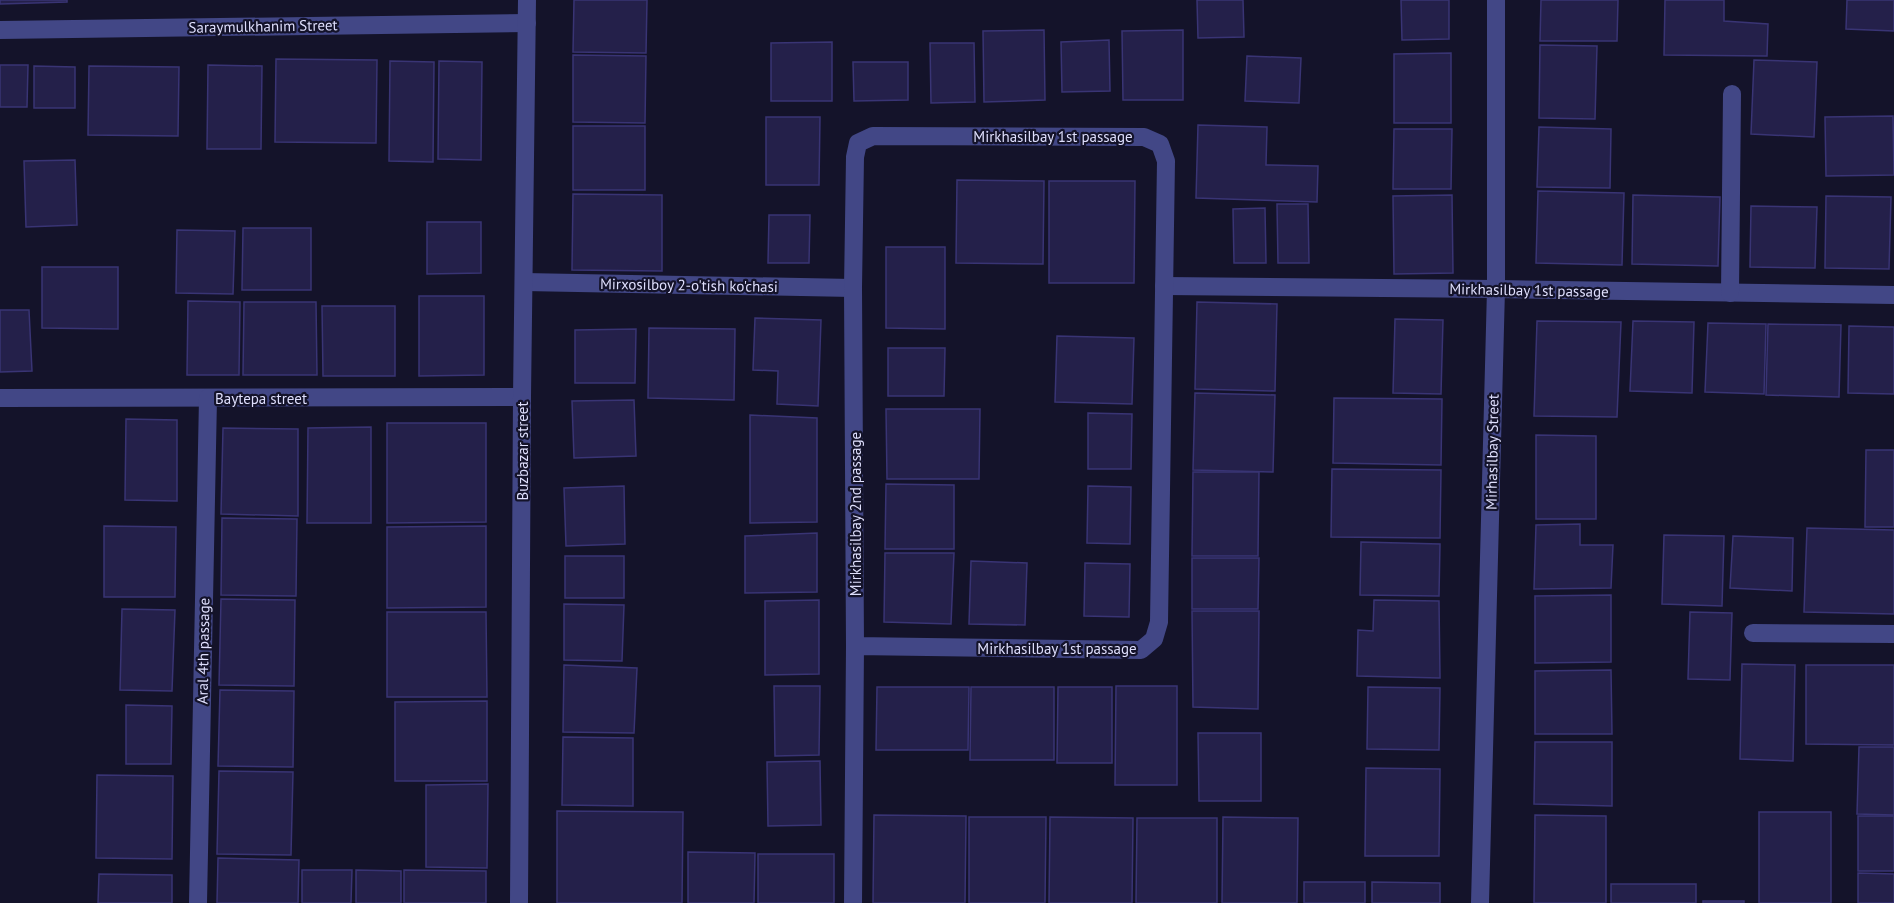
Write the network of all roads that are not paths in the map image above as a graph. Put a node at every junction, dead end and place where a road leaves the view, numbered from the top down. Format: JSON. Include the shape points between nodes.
{"nodes":[{"id":1,"x":527,"y":0,"type":"edge"},
{"id":2,"x":1496,"y":0,"type":"edge"},
{"id":3,"x":526,"y":23,"type":"junction"},
{"id":4,"x":0,"y":30,"type":"edge"},
{"id":5,"x":1732,"y":94,"type":"dead end"},
{"id":6,"x":873,"y":136,"type":"joint"},
{"id":7,"x":525,"y":282,"type":"junction"},
{"id":8,"x":1164,"y":286,"type":"junction"},
{"id":9,"x":854,"y":288,"type":"junction"},
{"id":10,"x":1496,"y":289,"type":"junction"},
{"id":11,"x":1730,"y":293,"type":"junction"},
{"id":12,"x":1894,"y":296,"type":"edge"},
{"id":13,"x":522,"y":397,"type":"junction"},
{"id":14,"x":0,"y":398,"type":"edge"},
{"id":15,"x":208,"y":398,"type":"junction"},
{"id":16,"x":1753,"y":633,"type":"dead end"},
{"id":17,"x":1894,"y":634,"type":"edge"},
{"id":18,"x":855,"y":646,"type":"junction"},
{"id":19,"x":198,"y":903,"type":"edge"},
{"id":20,"x":519,"y":903,"type":"edge"},
{"id":21,"x":853,"y":903,"type":"edge"},
{"id":22,"x":1480,"y":903,"type":"edge"}],
"edges":[{"from":1,"to":3,"type":"street","name":"Buzbazar street"},
{"from":2,"to":10,"type":"street","name":"Mirhasilbay Street"},
{"from":3,"to":4,"type":"street","name":"Saraymulkhanim Street"},
{"from":3,"to":7,"type":"street","name":"Buzbazar street"},
{"from":5,"to":11,"type":"street"},
{"from":6,"to":8,"type":"street","name":"Mirkhasilbay 1st passage","via":[[1144,137],[1160,144],[1166,161]]},
{"from":6,"to":9,"type":"street","name":"Mirkhasilbay 2nd passage","via":[[858,143],[855,157]]},
{"from":7,"to":9,"type":"street","name":"Mirxosilboy 2-o'tish ko'chasi"},
{"from":7,"to":13,"type":"street","name":"Buzbazar street"},
{"from":8,"to":10,"type":"street","name":"Mirkhasilbay 1st passage"},
{"from":8,"to":18,"type":"street","name":"Mirkhasilbay 1st passage","via":[[1159,622],[1154,639],[1141,650]]},
{"from":9,"to":18,"type":"street","name":"Mirkhasilbay 2nd passage"},
{"from":10,"to":11,"type":"street","name":"Mirkhasilbay 1st passage"},
{"from":10,"to":22,"type":"street","name":"Mirhasilbay Street"},
{"from":11,"to":12,"type":"street","name":"Mirkhasilbay 1st passage"},
{"from":13,"to":15,"type":"street","name":"Baytepa street"},
{"from":13,"to":20,"type":"street","name":"Buzbazar street"},
{"from":14,"to":15,"type":"street","name":"Baytepa street"},
{"from":15,"to":19,"type":"street","name":"Aral 4th passage"},
{"from":16,"to":17,"type":"street"},
{"from":18,"to":21,"type":"street","name":"Mirkhasilbay 2nd passage"}]}
